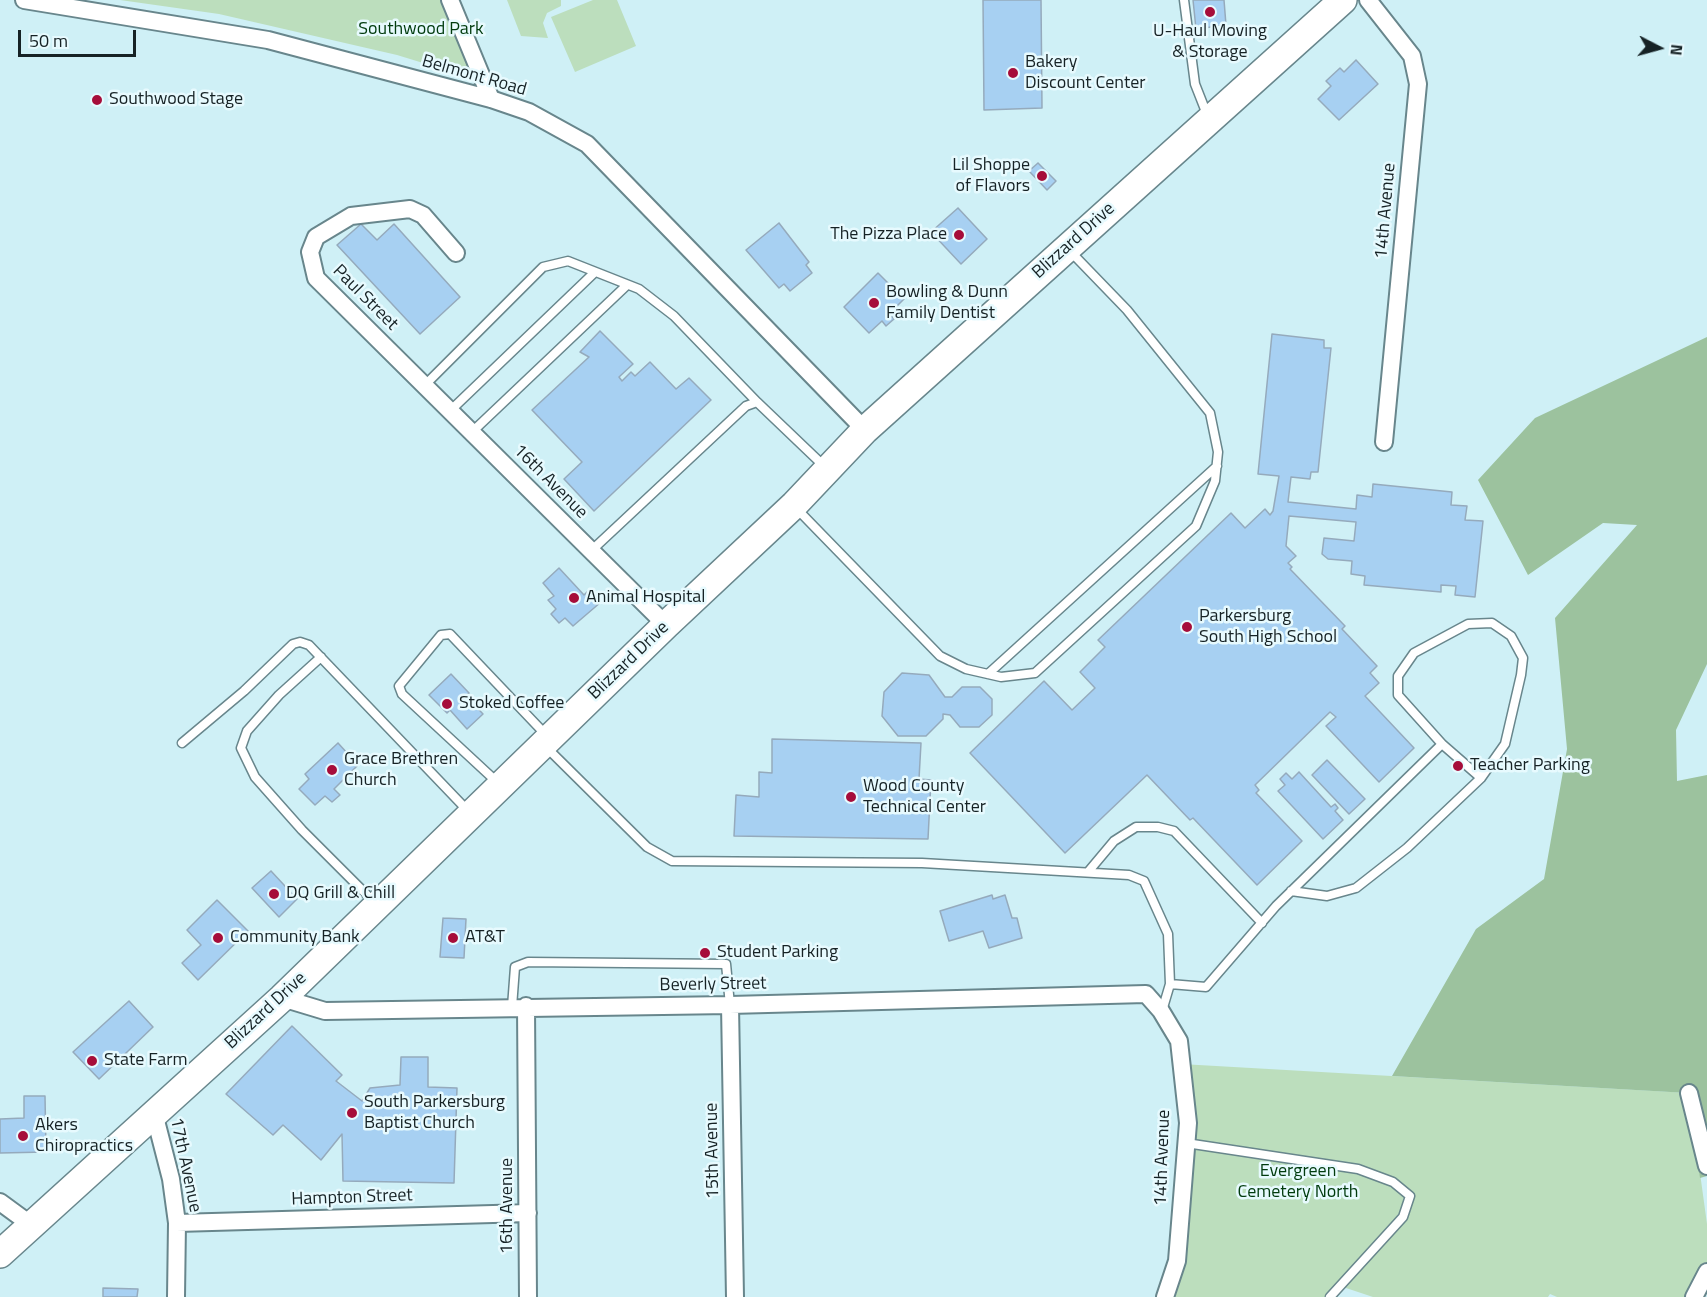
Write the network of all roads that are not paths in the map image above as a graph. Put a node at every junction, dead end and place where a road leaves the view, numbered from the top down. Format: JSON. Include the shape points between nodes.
{"nodes":[{"id":1,"x":24,"y":0,"type":"edge"},
{"id":2,"x":450,"y":0,"type":"edge"},
{"id":3,"x":1184,"y":0,"type":"edge"},
{"id":4,"x":1343,"y":0,"type":"edge"},
{"id":5,"x":1368,"y":0,"type":"edge"},
{"id":6,"x":492,"y":99,"type":"junction"},
{"id":7,"x":1209,"y":120,"type":"junction"},
{"id":8,"x":1066,"y":248,"type":"junction"},
{"id":9,"x":456,"y":254,"type":"dead end"},
{"id":10,"x":595,"y":272,"type":"junction"},
{"id":11,"x":627,"y":285,"type":"junction"},
{"id":12,"x":407,"y":366,"type":"joint"},
{"id":13,"x":425,"y":385,"type":"junction"},
{"id":14,"x":757,"y":402,"type":"junction"},
{"id":15,"x":451,"y":410,"type":"junction"},
{"id":16,"x":865,"y":429,"type":"junction"},
{"id":17,"x":472,"y":432,"type":"junction"},
{"id":18,"x":1384,"y":442,"type":"dead end"},
{"id":19,"x":1217,"y":466,"type":"junction"},
{"id":20,"x":828,"y":469,"type":"junction"},
{"id":21,"x":794,"y":505,"type":"junction"},
{"id":22,"x":592,"y":550,"type":"junction"},
{"id":23,"x":666,"y":625,"type":"junction"},
{"id":24,"x":321,"y":657,"type":"junction"},
{"id":25,"x":988,"y":674,"type":"junction"},
{"id":26,"x":546,"y":741,"type":"junction"},
{"id":27,"x":182,"y":743,"type":"dead end"},
{"id":28,"x":1442,"y":744,"type":"junction"},
{"id":29,"x":1481,"y":778,"type":"junction"},
{"id":30,"x":501,"y":786,"type":"junction"},
{"id":31,"x":471,"y":814,"type":"junction"},
{"id":32,"x":1088,"y":872,"type":"junction"},
{"id":33,"x":1291,"y":891,"type":"junction"},
{"id":34,"x":377,"y":906,"type":"junction"},
{"id":35,"x":1262,"y":922,"type":"junction"},
{"id":36,"x":1170,"y":984,"type":"junction"},
{"id":37,"x":1146,"y":994,"type":"joint"},
{"id":38,"x":282,"y":998,"type":"junction"},
{"id":39,"x":730,"y":1005,"type":"junction"},
{"id":40,"x":519,"y":1006,"type":"junction"},
{"id":41,"x":1161,"y":1011,"type":"junction"},
{"id":42,"x":1689,"y":1093,"type":"dead end"},
{"id":43,"x":154,"y":1113,"type":"junction"},
{"id":44,"x":1186,"y":1143,"type":"junction"},
{"id":45,"x":1707,"y":1166,"type":"edge"},
{"id":46,"x":0,"y":1202,"type":"edge"},
{"id":47,"x":528,"y":1213,"type":"junction"},
{"id":48,"x":177,"y":1223,"type":"junction"},
{"id":49,"x":30,"y":1224,"type":"junction"},
{"id":50,"x":0,"y":1254,"type":"edge"},
{"id":51,"x":1707,"y":1272,"type":"edge"},
{"id":52,"x":177,"y":1297,"type":"edge"},
{"id":53,"x":528,"y":1297,"type":"edge"},
{"id":54,"x":735,"y":1297,"type":"edge"},
{"id":55,"x":1165,"y":1297,"type":"edge"},
{"id":56,"x":1330,"y":1297,"type":"edge"},
{"id":57,"x":1694,"y":1297,"type":"edge"}],
"edges":[{"from":1,"to":6,"type":"street","name":"Belmont Road","via":[[268,40]]},
{"from":2,"to":6,"type":"street"},
{"from":3,"to":7,"type":"lane","via":[[1195,84]]},
{"from":4,"to":7,"type":"main road","name":"Blizzard Drive"},
{"from":5,"to":18,"type":"street","name":"14th Avenue","via":[[1412,56],[1418,84]]},
{"from":6,"to":16,"type":"street","name":"Belmont Road","via":[[529,112],[587,144]]},
{"from":7,"to":8,"type":"main road","name":"Blizzard Drive"},
{"from":8,"to":16,"type":"main road","name":"Blizzard Drive"},
{"from":8,"to":19,"type":"lane","via":[[1127,310],[1210,413]]},
{"from":9,"to":12,"type":"street","name":"Paul Street","via":[[423,215],[410,209],[351,216],[316,237],[310,252],[316,278]]},
{"from":10,"to":11,"type":"lane"},
{"from":10,"to":13,"type":"lane","via":[[568,261],[543,267]]},
{"from":10,"to":15,"type":"lane"},
{"from":11,"to":14,"type":"lane","via":[[675,315]]},
{"from":11,"to":17,"type":"lane"},
{"from":12,"to":13,"type":"street","name":"16th Avenue"},
{"from":13,"to":15,"type":"street","name":"16th Avenue"},
{"from":14,"to":20,"type":"lane"},
{"from":14,"to":22,"type":"lane","via":[[746,406]]},
{"from":15,"to":17,"type":"street","name":"16th Avenue"},
{"from":16,"to":20,"type":"main road","name":"Blizzard Drive"},
{"from":17,"to":22,"type":"street","name":"16th Avenue"},
{"from":19,"to":25,"type":"lane"},
{"from":19,"to":25,"type":"lane","via":[[1215,481],[1196,526],[1035,673],[1001,677]]},
{"from":20,"to":21,"type":"main road","name":"Blizzard Drive"},
{"from":21,"to":23,"type":"main road","name":"Blizzard Drive"},
{"from":21,"to":25,"type":"lane","via":[[940,656],[966,669]]},
{"from":22,"to":23,"type":"street","name":"16th Avenue"},
{"from":23,"to":26,"type":"main road","name":"Blizzard Drive"},
{"from":24,"to":27,"type":"lane","via":[[309,645],[293,644]]},
{"from":24,"to":31,"type":"lane"},
{"from":24,"to":34,"type":"lane","via":[[247,731],[241,748],[255,777]]},
{"from":26,"to":30,"type":"main road","name":"Blizzard Drive"},
{"from":26,"to":30,"type":"lane","via":[[450,634],[441,635],[399,686],[402,694]]},
{"from":26,"to":32,"type":"lane","via":[[647,847],[672,861],[922,862]]},
{"from":28,"to":29,"type":"lane"},
{"from":28,"to":29,"type":"lane","via":[[1398,694],[1398,676],[1414,653],[1468,624],[1492,623],[1511,636],[1522,658],[1505,744]]},
{"from":28,"to":33,"type":"lane"},
{"from":29,"to":33,"type":"lane","via":[[1407,848],[1356,888],[1327,896]]},
{"from":30,"to":31,"type":"main road","name":"Blizzard Drive"},
{"from":31,"to":34,"type":"main road","name":"Blizzard Drive"},
{"from":32,"to":35,"type":"lane","via":[[1114,841],[1136,827],[1174,831]]},
{"from":32,"to":36,"type":"lane","via":[[1129,875],[1144,881],[1168,934]]},
{"from":33,"to":35,"type":"lane"},
{"from":34,"to":38,"type":"main road","name":"Blizzard Drive"},
{"from":35,"to":36,"type":"lane","via":[[1206,987]]},
{"from":36,"to":41,"type":"lane"},
{"from":37,"to":39,"type":"street","name":"Beverly Street"},
{"from":37,"to":41,"type":"street","name":"14th Avenue"},
{"from":38,"to":40,"type":"street","name":"Beverly Street","via":[[325,1011]]},
{"from":38,"to":43,"type":"main road","name":"Blizzard Drive"},
{"from":39,"to":40,"type":"street","name":"Beverly Street"},
{"from":39,"to":40,"type":"lane","via":[[728,968],[721,964],[519,964],[514,967]]},
{"from":39,"to":54,"type":"street","name":"15th Avenue"},
{"from":40,"to":47,"type":"street","name":"16th Avenue"},
{"from":41,"to":44,"type":"street","name":"14th Avenue","via":[[1179,1041],[1188,1123]]},
{"from":42,"to":45,"type":"street"},
{"from":43,"to":48,"type":"street","name":"17th Avenue","via":[[171,1179]]},
{"from":43,"to":49,"type":"main road","name":"Blizzard Drive"},
{"from":44,"to":55,"type":"street","name":"14th Avenue","via":[[1177,1261]]},
{"from":44,"to":56,"type":"lane","via":[[1358,1168],[1393,1182],[1410,1196],[1403,1216]]},
{"from":46,"to":49,"type":"street"},
{"from":47,"to":48,"type":"street","name":"Hampton Street"},
{"from":47,"to":53,"type":"street","name":"16th Avenue"},
{"from":48,"to":52,"type":"street","name":"17th Avenue"},
{"from":49,"to":50,"type":"main road","name":"Blizzard Drive"},
{"from":51,"to":57,"type":"street"}]}
